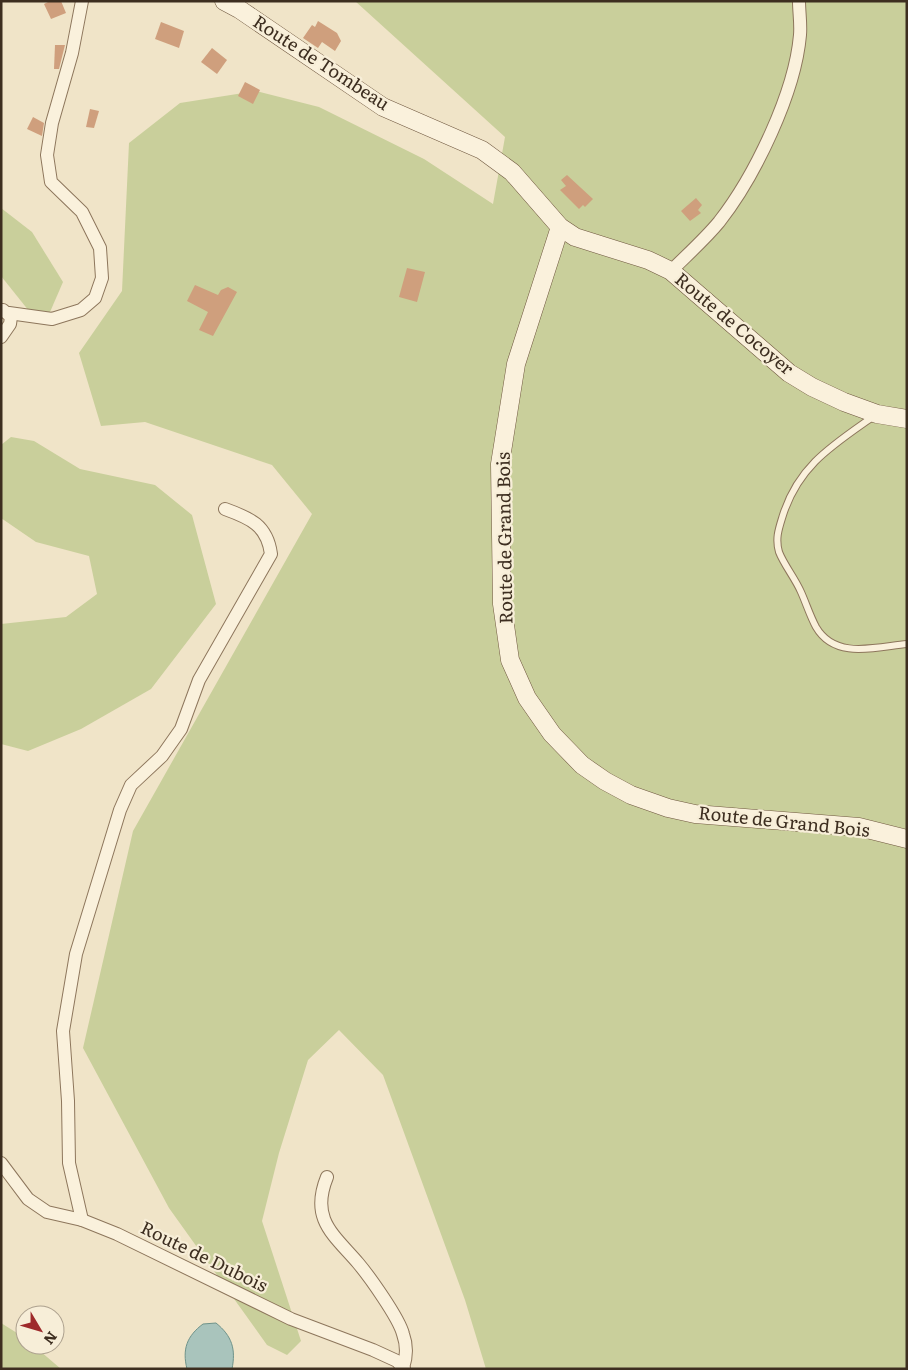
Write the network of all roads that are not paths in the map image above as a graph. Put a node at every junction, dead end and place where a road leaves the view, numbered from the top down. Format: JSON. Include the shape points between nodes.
{"nodes":[{"id":1,"x":82,"y":1,"type":"edge"},
{"id":2,"x":224,"y":1,"type":"edge"},
{"id":3,"x":798,"y":1,"type":"edge"},
{"id":4,"x":560,"y":227,"type":"junction"},
{"id":5,"x":671,"y":271,"type":"junction"},
{"id":6,"x":5,"y":311,"type":"edge"},
{"id":7,"x":1,"y":337,"type":"edge"},
{"id":8,"x":877,"y":414,"type":"junction"},
{"id":9,"x":907,"y":419,"type":"edge"},
{"id":10,"x":225,"y":509,"type":"dead end"},
{"id":11,"x":907,"y":644,"type":"edge"},
{"id":12,"x":907,"y":839,"type":"edge"},
{"id":13,"x":1,"y":1163,"type":"edge"},
{"id":14,"x":327,"y":1177,"type":"dead end"},
{"id":15,"x":82,"y":1220,"type":"junction"},
{"id":16,"x":404,"y":1368,"type":"edge"}],
"edges":[{"from":1,"to":6,"type":"street","via":[[47,155],[51,182],[82,212],[100,248],[102,278],[95,298],[81,310],[52,319]]},
{"from":2,"to":4,"type":"main road","name":"Route de Tombeau","via":[[383,107],[482,150],[512,172]]},
{"from":3,"to":5,"type":"street","via":[[800,35],[794,67],[784,103],[768,139],[719,222]]},
{"from":4,"to":5,"type":"main road","name":"Route de Cocoyer","via":[[595,245],[648,260]]},
{"from":4,"to":12,"type":"main road","name":"Route de Grand Bois","via":[[516,364],[500,464],[502,604],[510,660],[527,698],[552,734],[582,765],[631,795],[695,814],[858,827]]},
{"from":5,"to":8,"type":"main road","name":"Route de Cocoyer","via":[[789,373],[844,402]]},
{"from":6,"to":7,"type":"street","via":[[10,324]]},
{"from":8,"to":9,"type":"main road","name":"Route de Cocoyer"},
{"from":8,"to":11,"type":"lane","via":[[819,456],[802,475],[789,497],[777,535],[780,553],[817,628],[826,638],[847,650]]},
{"from":10,"to":15,"type":"street","via":[[255,522],[269,540],[271,554],[199,680],[181,729],[162,756],[131,785],[120,810],[76,954],[63,1031],[69,1163]]},
{"from":13,"to":15,"type":"street","name":"Route de Dubois","via":[[28,1199],[47,1212]]},
{"from":14,"to":16,"type":"street","via":[[321,1194],[327,1229],[358,1264],[403,1332],[406,1349]]},
{"from":15,"to":16,"type":"street","name":"Route de Dubois","via":[[291,1319],[373,1350]]}]}
